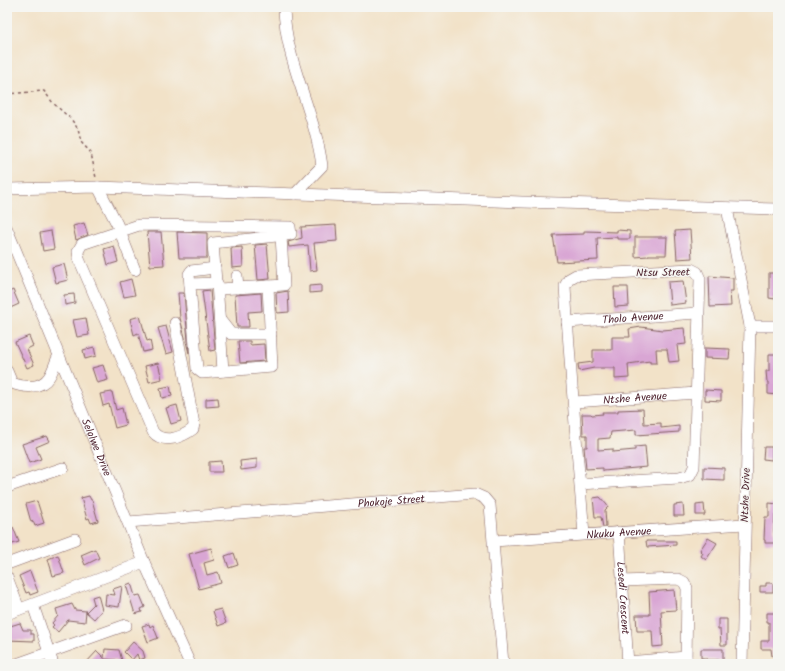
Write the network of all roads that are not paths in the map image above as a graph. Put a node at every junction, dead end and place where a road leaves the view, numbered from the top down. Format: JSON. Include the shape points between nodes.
{"nodes":[{"id":1,"x":284,"y":7,"type":"edge"},
{"id":2,"x":98,"y":187,"type":"junction"},
{"id":3,"x":7,"y":189,"type":"edge"},
{"id":4,"x":295,"y":194,"type":"junction"},
{"id":5,"x":727,"y":208,"type":"junction"},
{"id":6,"x":778,"y":209,"type":"edge"},
{"id":7,"x":212,"y":226,"type":"junction"},
{"id":8,"x":251,"y":226,"type":"junction"},
{"id":9,"x":7,"y":229,"type":"edge"},
{"id":10,"x":119,"y":232,"type":"junction"},
{"id":11,"x":280,"y":236,"type":"junction"},
{"id":12,"x":252,"y":239,"type":"junction"},
{"id":13,"x":213,"y":242,"type":"junction"},
{"id":14,"x":215,"y":268,"type":"junction"},
{"id":15,"x":135,"y":270,"type":"dead end"},
{"id":16,"x":237,"y":276,"type":"dead end"},
{"id":17,"x":190,"y":284,"type":"junction"},
{"id":18,"x":217,"y":285,"type":"junction"},
{"id":19,"x":268,"y":286,"type":"junction"},
{"id":20,"x":238,"y":288,"type":"junction"},
{"id":21,"x":698,"y":313,"type":"junction"},
{"id":22,"x":220,"y":320,"type":"junction"},
{"id":23,"x":568,"y":322,"type":"junction"},
{"id":24,"x":175,"y":323,"type":"dead end"},
{"id":25,"x":750,"y":326,"type":"junction"},
{"id":26,"x":778,"y":326,"type":"edge"},
{"id":27,"x":271,"y":334,"type":"junction"},
{"id":28,"x":58,"y":357,"type":"junction"},
{"id":29,"x":7,"y":371,"type":"edge"},
{"id":30,"x":223,"y":371,"type":"junction"},
{"id":31,"x":696,"y":393,"type":"junction"},
{"id":32,"x":575,"y":402,"type":"junction"},
{"id":33,"x":64,"y":468,"type":"dead end"},
{"id":34,"x":580,"y":484,"type":"junction"},
{"id":35,"x":7,"y":487,"type":"edge"},
{"id":36,"x":128,"y":522,"type":"junction"},
{"id":37,"x":744,"y":524,"type":"junction"},
{"id":38,"x":619,"y":532,"type":"junction"},
{"id":39,"x":584,"y":534,"type":"junction"},
{"id":40,"x":75,"y":539,"type":"dead end"},
{"id":41,"x":494,"y":541,"type":"junction"},
{"id":42,"x":144,"y":562,"type":"junction"},
{"id":43,"x":7,"y":564,"type":"edge"},
{"id":44,"x":7,"y":577,"type":"edge"},
{"id":45,"x":622,"y":581,"type":"junction"},
{"id":46,"x":33,"y":604,"type":"junction"},
{"id":47,"x":19,"y":609,"type":"junction"},
{"id":48,"x":7,"y":614,"type":"edge"},
{"id":49,"x":126,"y":625,"type":"dead end"},
{"id":50,"x":49,"y":651,"type":"junction"},
{"id":51,"x":686,"y":661,"type":"edge"},
{"id":52,"x":628,"y":663,"type":"edge"},
{"id":53,"x":17,"y":664,"type":"edge"},
{"id":54,"x":53,"y":664,"type":"edge"},
{"id":55,"x":190,"y":664,"type":"edge"},
{"id":56,"x":503,"y":664,"type":"edge"},
{"id":57,"x":742,"y":664,"type":"edge"}],
"edges":[{"from":1,"to":4,"type":"street","via":[[291,56],[319,143],[322,166]]},
{"from":2,"to":3,"type":"street"},
{"from":2,"to":4,"type":"street"},
{"from":2,"to":10,"type":"street"},
{"from":4,"to":5,"type":"street"},
{"from":5,"to":6,"type":"street"},
{"from":5,"to":25,"type":"street","name":"Ntshe Drive"},
{"from":7,"to":8,"type":"street"},
{"from":7,"to":10,"type":"street","via":[[139,225]]},
{"from":7,"to":13,"type":"street"},
{"from":8,"to":11,"type":"street","via":[[290,226],[291,234]]},
{"from":8,"to":12,"type":"street"},
{"from":9,"to":28,"type":"street","name":"Selolwe Drive"},
{"from":10,"to":15,"type":"street"},
{"from":10,"to":24,"type":"street","via":[[82,244],[78,251],[153,432],[157,437],[166,440],[189,432],[194,424]]},
{"from":11,"to":12,"type":"street"},
{"from":11,"to":19,"type":"street","via":[[284,283]]},
{"from":12,"to":13,"type":"street"},
{"from":13,"to":14,"type":"street"},
{"from":14,"to":17,"type":"street","via":[[189,272]]},
{"from":14,"to":18,"type":"street"},
{"from":16,"to":20,"type":"street"},
{"from":17,"to":18,"type":"street"},
{"from":17,"to":30,"type":"street","via":[[197,369],[202,373]]},
{"from":18,"to":20,"type":"street"},
{"from":18,"to":22,"type":"street"},
{"from":19,"to":20,"type":"street"},
{"from":19,"to":27,"type":"street"},
{"from":21,"to":23,"type":"street","name":"Tholo Avenue"},
{"from":21,"to":23,"type":"street","name":"Ntsu Street","via":[[700,278],[697,272],[691,269],[576,275],[569,279],[565,286]]},
{"from":21,"to":31,"type":"street","name":"Ntsu Street"},
{"from":22,"to":27,"type":"street","via":[[231,334]]},
{"from":22,"to":30,"type":"street"},
{"from":23,"to":32,"type":"street","name":"Ntsu Street"},
{"from":25,"to":26,"type":"street"},
{"from":25,"to":37,"type":"street","name":"Ntshe Drive"},
{"from":27,"to":30,"type":"street","via":[[272,367]]},
{"from":28,"to":29,"type":"street","via":[[50,377],[33,386],[21,387],[12,383]]},
{"from":28,"to":36,"type":"street","name":"Selolwe Drive"},
{"from":31,"to":32,"type":"street","name":"Ntshe Avenue"},
{"from":31,"to":34,"type":"street","name":"Ntsu Street","via":[[694,467],[690,475],[679,478]]},
{"from":32,"to":34,"type":"street","name":"Ntsu Street"},
{"from":33,"to":35,"type":"street"},
{"from":34,"to":39,"type":"street","name":"Ntsu Street"},
{"from":36,"to":41,"type":"street","name":"Phokoje Street","via":[[475,494],[484,498],[490,506]]},
{"from":36,"to":42,"type":"street","name":"Selolwe Drive"},
{"from":37,"to":38,"type":"street","name":"Nkuku Avenue"},
{"from":37,"to":57,"type":"street","name":"Ntshe Drive"},
{"from":38,"to":39,"type":"street","name":"Nkuku Avenue"},
{"from":38,"to":45,"type":"street","name":"Lesedi Crescent"},
{"from":39,"to":41,"type":"street","name":"Nkuku Avenue"},
{"from":40,"to":43,"type":"street"},
{"from":41,"to":56,"type":"street","name":"Phokoje Street"},
{"from":42,"to":46,"type":"street"},
{"from":42,"to":55,"type":"street","name":"Selolwe Drive"},
{"from":44,"to":47,"type":"street"},
{"from":45,"to":51,"type":"street","via":[[678,579],[684,582],[687,588]]},
{"from":45,"to":52,"type":"street","name":"Lesedi Crescent"},
{"from":46,"to":47,"type":"street"},
{"from":46,"to":50,"type":"street"},
{"from":47,"to":48,"type":"street"},
{"from":49,"to":50,"type":"street"},
{"from":50,"to":53,"type":"street"},
{"from":50,"to":54,"type":"street"},
{"from":51,"to":52,"type":"street"}]}
